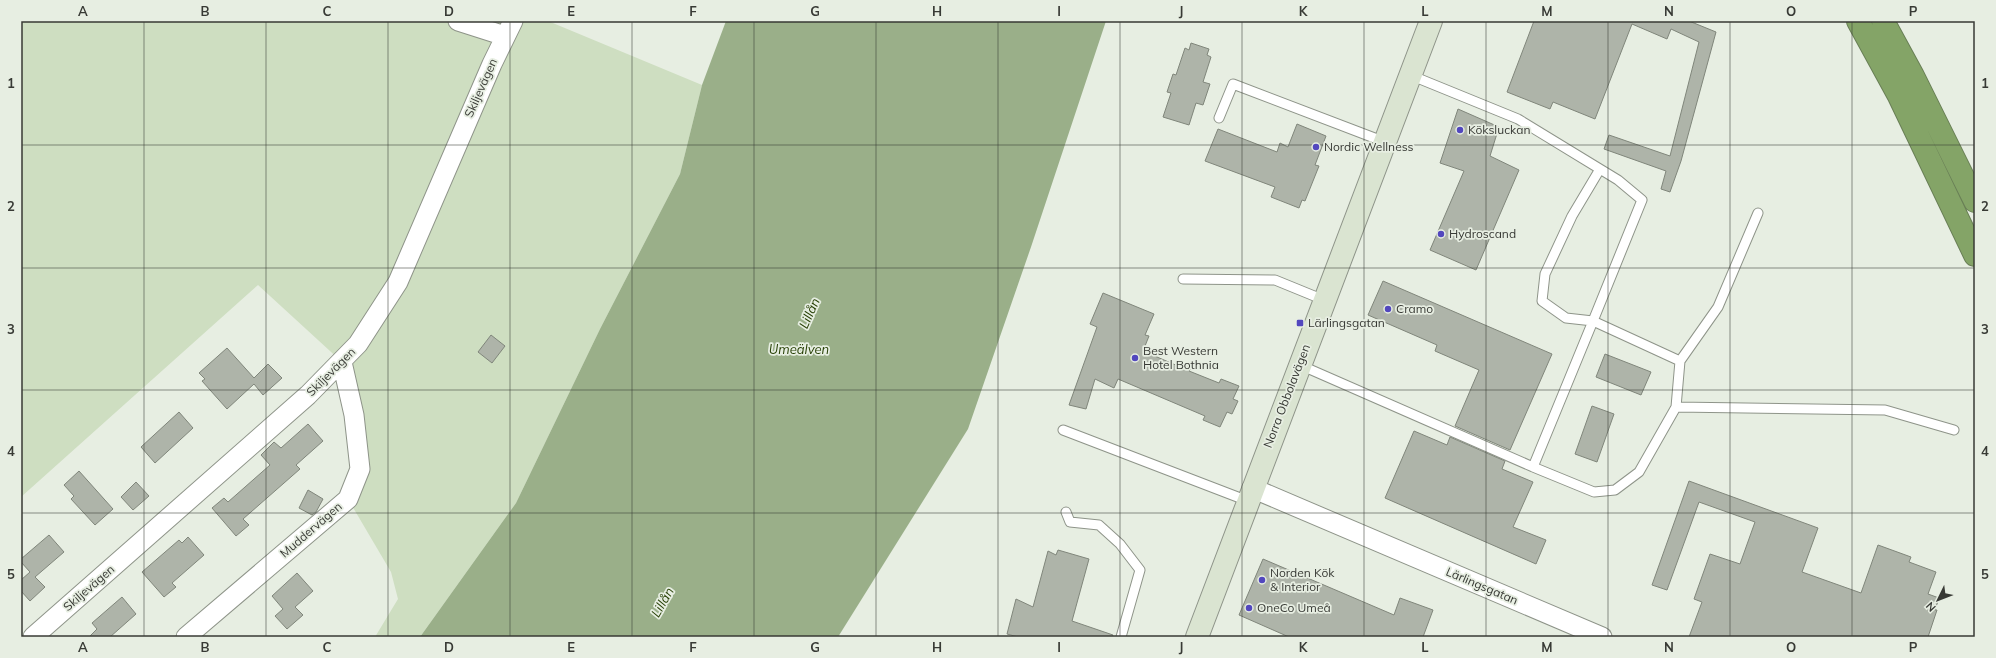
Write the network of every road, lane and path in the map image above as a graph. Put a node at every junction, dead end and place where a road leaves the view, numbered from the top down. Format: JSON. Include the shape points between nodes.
{"nodes":[{"id":1,"x":458,"y":21,"type":"edge"},
{"id":2,"x":1431,"y":21,"type":"edge"},
{"id":3,"x":1858,"y":21,"type":"edge"},
{"id":4,"x":1883,"y":21,"type":"edge"},
{"id":5,"x":509,"y":28,"type":"edge"},
{"id":6,"x":1410,"y":75,"type":"junction"},
{"id":7,"x":1219,"y":118,"type":"dead end"},
{"id":8,"x":1384,"y":142,"type":"junction"},
{"id":9,"x":1600,"y":168,"type":"junction"},
{"id":10,"x":1975,"y":201,"type":"edge"},
{"id":11,"x":1758,"y":213,"type":"dead end"},
{"id":12,"x":1975,"y":254,"type":"edge"},
{"id":13,"x":1183,"y":278,"type":"dead end"},
{"id":14,"x":1324,"y":300,"type":"junction"},
{"id":15,"x":1593,"y":321,"type":"junction"},
{"id":16,"x":1680,"y":361,"type":"junction"},
{"id":17,"x":342,"y":362,"type":"junction"},
{"id":18,"x":1299,"y":364,"type":"junction"},
{"id":19,"x":1676,"y":407,"type":"junction"},
{"id":20,"x":1063,"y":430,"type":"dead end"},
{"id":21,"x":1954,"y":430,"type":"dead end"},
{"id":22,"x":1534,"y":467,"type":"junction"},
{"id":23,"x":1250,"y":495,"type":"junction"},
{"id":24,"x":1066,"y":512,"type":"dead end"},
{"id":25,"x":33,"y":637,"type":"edge"},
{"id":26,"x":186,"y":637,"type":"edge"},
{"id":27,"x":1121,"y":637,"type":"edge"},
{"id":28,"x":1197,"y":637,"type":"edge"},
{"id":29,"x":1602,"y":637,"type":"edge"}],
"edges":[{"from":1,"to":5,"type":"street"},
{"from":2,"to":6,"type":"street","name":"Norra Obbolavägen"},
{"from":3,"to":12,"type":"highway","via":[[1910,118]]},
{"from":4,"to":10,"type":"highway"},
{"from":5,"to":17,"type":"street","name":"Skiljevägen","via":[[398,282],[358,344]]},
{"from":6,"to":8,"type":"street","name":"Norra Obbolavägen"},
{"from":6,"to":9,"type":"lane","via":[[1518,119]]},
{"from":7,"to":8,"type":"lane","via":[[1233,84]]},
{"from":8,"to":14,"type":"street","name":"Norra Obbolavägen"},
{"from":9,"to":15,"type":"lane","via":[[1642,200]]},
{"from":9,"to":15,"type":"lane","via":[[1572,216],[1545,274],[1542,301],[1566,318]]},
{"from":11,"to":16,"type":"lane","via":[[1718,307]]},
{"from":13,"to":14,"type":"lane","via":[[1275,280]]},
{"from":14,"to":18,"type":"street","name":"Norra Obbolavägen"},
{"from":15,"to":16,"type":"lane"},
{"from":15,"to":22,"type":"lane"},
{"from":16,"to":19,"type":"lane"},
{"from":17,"to":25,"type":"street","name":"Skiljevägen","via":[[308,395]]},
{"from":17,"to":26,"type":"street","name":"Muddervägen","via":[[354,415],[360,469],[348,499]]},
{"from":18,"to":22,"type":"lane"},
{"from":18,"to":23,"type":"street","name":"Norra Obbolavägen"},
{"from":19,"to":21,"type":"lane","via":[[1885,410]]},
{"from":19,"to":22,"type":"lane","via":[[1640,472],[1615,490],[1594,492]]},
{"from":20,"to":23,"type":"lane","name":"Lärlingsgatan"},
{"from":23,"to":28,"type":"street","name":"Norra Obbolavägen"},
{"from":23,"to":29,"type":"street","name":"Lärlingsgatan"},
{"from":24,"to":27,"type":"lane","via":[[1070,522],[1099,525],[1120,544],[1140,570]]}]}
